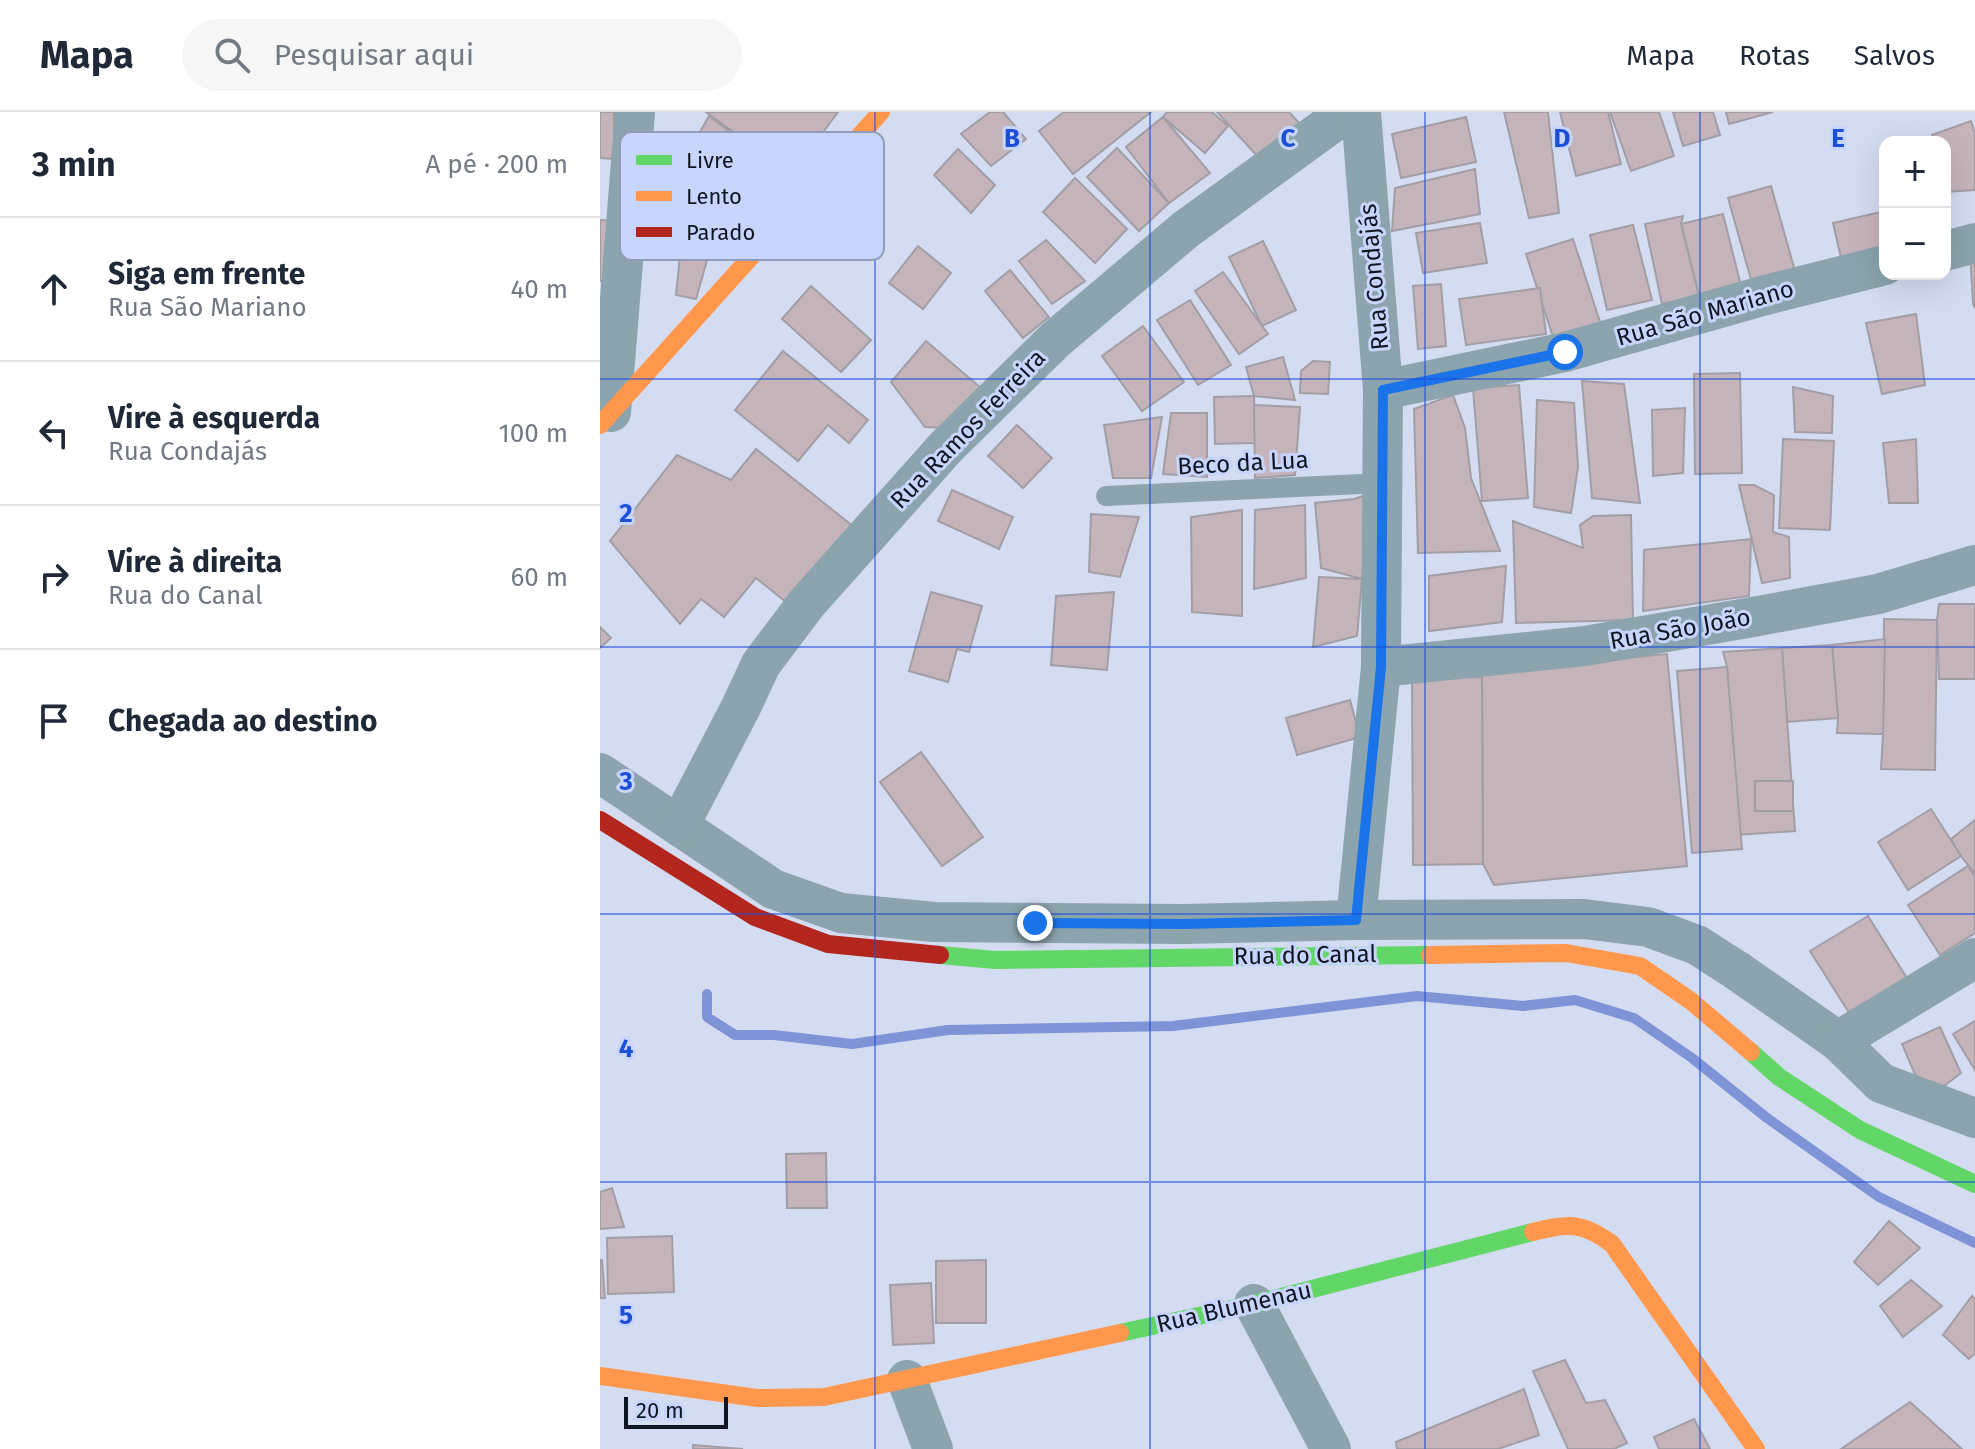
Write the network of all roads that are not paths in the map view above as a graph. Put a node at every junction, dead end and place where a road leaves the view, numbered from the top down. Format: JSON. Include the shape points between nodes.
{"nodes":[{"id":1,"x":635,"y":112,"type":"edge"},
{"id":2,"x":881,"y":112,"type":"edge"},
{"id":3,"x":1347,"y":112,"type":"edge"},
{"id":4,"x":1361,"y":112,"type":"edge"},
{"id":5,"x":633,"y":132,"type":"edge"},
{"id":6,"x":863,"y":132,"type":"edge"},
{"id":7,"x":1975,"y":243,"type":"edge"},
{"id":8,"x":1951,"y":249,"type":"edge"},
{"id":9,"x":621,"y":260,"type":"edge"},
{"id":10,"x":748,"y":260,"type":"edge"},
{"id":11,"x":1879,"y":267,"type":"edge"},
{"id":12,"x":1383,"y":390,"type":"junction"},
{"id":13,"x":606,"y":419,"type":"edge"},
{"id":14,"x":1383,"y":483,"type":"junction"},
{"id":15,"x":1106,"y":496,"type":"dead end"},
{"id":16,"x":1975,"y":565,"type":"edge"},
{"id":17,"x":1381,"y":667,"type":"junction"},
{"id":18,"x":600,"y":773,"type":"edge"},
{"id":19,"x":600,"y":820,"type":"edge"},
{"id":20,"x":679,"y":826,"type":"junction"},
{"id":21,"x":1356,"y":920,"type":"junction"},
{"id":22,"x":1975,"y":958,"type":"edge"},
{"id":23,"x":1838,"y":1041,"type":"junction"},
{"id":24,"x":1975,"y":1118,"type":"edge"},
{"id":25,"x":1975,"y":1184,"type":"edge"},
{"id":26,"x":1254,"y":1304,"type":"junction"},
{"id":27,"x":600,"y":1376,"type":"edge"},
{"id":28,"x":907,"y":1380,"type":"junction"},
{"id":29,"x":933,"y":1449,"type":"edge"},
{"id":30,"x":1331,"y":1449,"type":"edge"},
{"id":31,"x":1756,"y":1449,"type":"edge"}],
"edges":[{"from":1,"to":5,"type":"street"},
{"from":2,"to":6,"type":"street"},
{"from":3,"to":20,"type":"street","name":"Rua Ramos Ferreira","via":[[1185,230],[1055,340],[946,447],[807,603],[761,664]]},
{"from":4,"to":12,"type":"street","name":"Rua Condajás"},
{"from":7,"to":8,"type":"street"},
{"from":9,"to":13,"type":"street"},
{"from":10,"to":13,"type":"street"},
{"from":11,"to":12,"type":"street","name":"Rua São Mariano","via":[[1565,352]]},
{"from":12,"to":14,"type":"street","name":"Rua Condajás"},
{"from":14,"to":15,"type":"lane","name":"Beco da Lua"},
{"from":14,"to":17,"type":"street","name":"Rua Condajás"},
{"from":16,"to":17,"type":"street","name":"Rua São João","via":[[1878,594],[1585,646]]},
{"from":17,"to":21,"type":"street","name":"Rua Condajás"},
{"from":18,"to":20,"type":"street","name":"Rua do Canal"},
{"from":19,"to":25,"type":"street","name":"Rua do Canal","via":[[755,917],[828,944],[995,960],[1566,953],[1640,966],[1691,1001],[1779,1077],[1860,1130]]},
{"from":20,"to":21,"type":"street","name":"Rua do Canal","via":[[773,889],[841,913],[949,922]]},
{"from":21,"to":23,"type":"street","name":"Rua do Canal","via":[[1584,919],[1648,927],[1697,945]]},
{"from":22,"to":23,"type":"street"},
{"from":23,"to":24,"type":"street","name":"Rua do Canal","via":[[1881,1083]]},
{"from":26,"to":28,"type":"street","name":"Rua Blumenau"},
{"from":26,"to":30,"type":"street"},
{"from":26,"to":31,"type":"street","name":"Rua Blumenau","via":[[1575,1224],[1612,1244]]},
{"from":27,"to":28,"type":"street","name":"Rua Blumenau","via":[[757,1398],[824,1397]]},
{"from":28,"to":29,"type":"street"}]}
